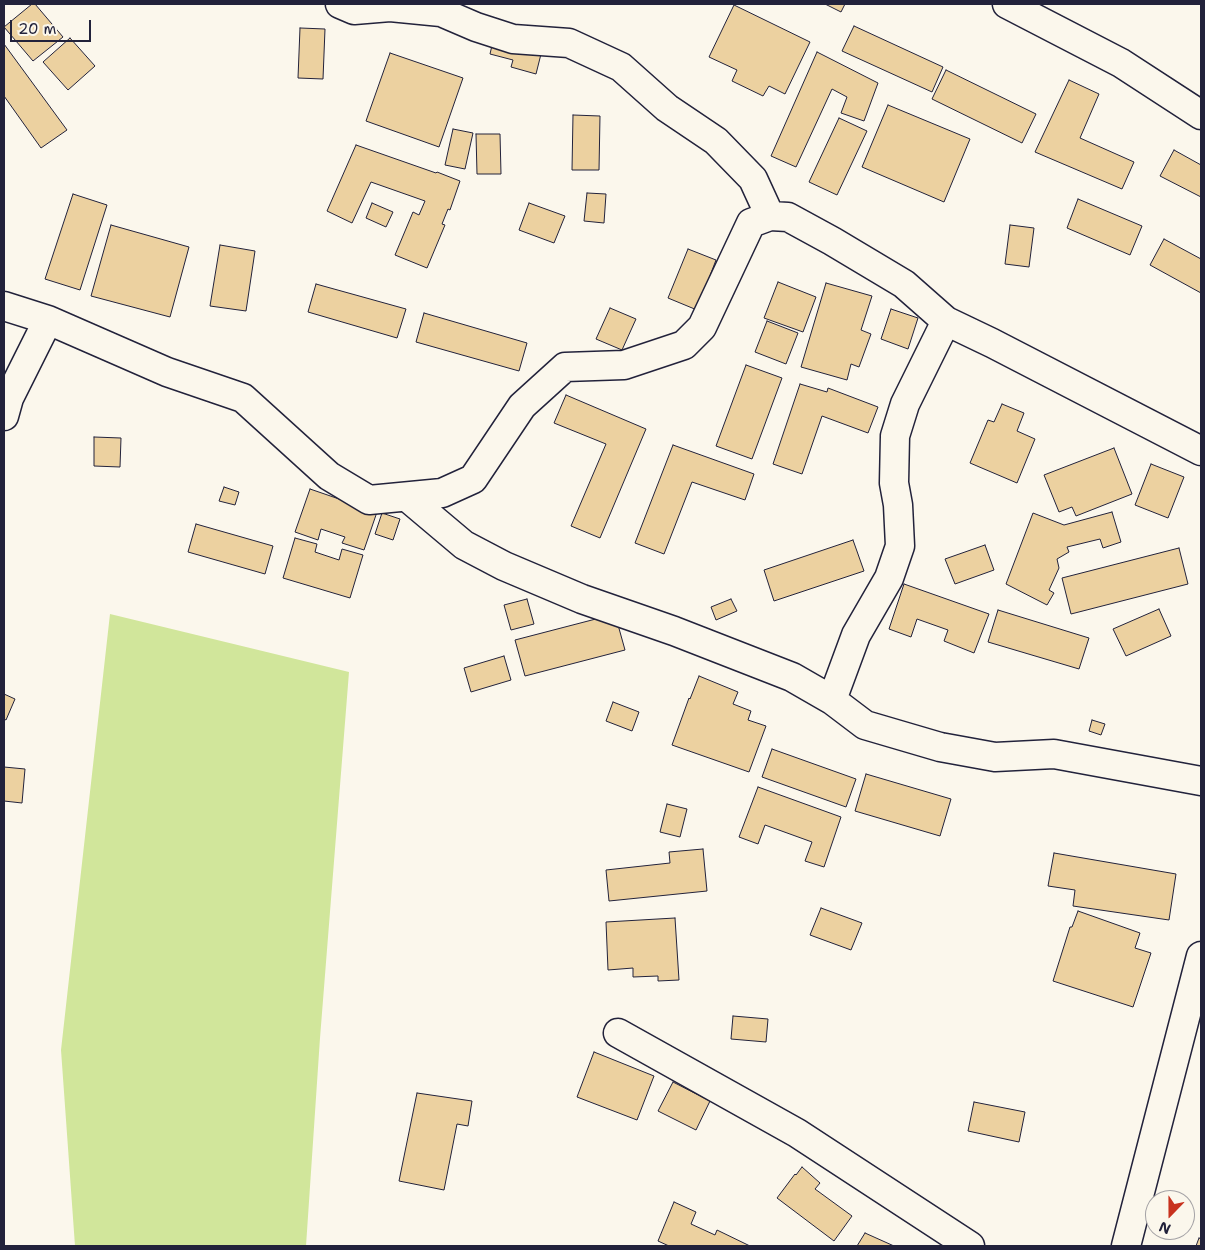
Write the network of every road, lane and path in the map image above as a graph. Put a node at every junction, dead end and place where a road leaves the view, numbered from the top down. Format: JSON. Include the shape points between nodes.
{"nodes":[{"id":1,"x":340,"y":4,"type":"edge"},
{"id":2,"x":1007,"y":4,"type":"edge"},
{"id":3,"x":1201,"y":115,"type":"edge"},
{"id":4,"x":770,"y":216,"type":"junction"},
{"id":5,"x":4,"y":306,"type":"edge"},
{"id":6,"x":48,"y":320,"type":"junction"},
{"id":7,"x":946,"y":321,"type":"junction"},
{"id":8,"x":4,"y":416,"type":"edge"},
{"id":9,"x":1201,"y":451,"type":"edge"},
{"id":10,"x":407,"y":497,"type":"junction"},
{"id":11,"x":832,"y":700,"type":"junction"},
{"id":12,"x":1201,"y":782,"type":"edge"},
{"id":13,"x":1201,"y":956,"type":"edge"},
{"id":14,"x":618,"y":1032,"type":"dead end"},
{"id":15,"x":970,"y":1246,"type":"edge"},
{"id":16,"x":1126,"y":1246,"type":"edge"}],
"edges":[{"from":1,"to":4,"type":"street","via":[[354,10],[390,6],[442,12],[513,40],[569,43],[621,67],[667,108],[716,140],[753,179]]},
{"from":2,"to":3,"type":"street","via":[[1121,62]]},
{"from":4,"to":7,"type":"street","via":[[788,217],[832,241],[904,284]]},
{"from":4,"to":10,"type":"street","via":[[751,223],[702,327],[684,346],[624,365],[566,367],[522,406],[474,479],[442,493]]},
{"from":5,"to":6,"type":"street"},
{"from":6,"to":8,"type":"street","via":[[9,398]]},
{"from":6,"to":10,"type":"street","via":[[167,372],[243,398],[329,476],[369,500]]},
{"from":7,"to":9,"type":"street"},
{"from":7,"to":11,"type":"street","via":[[905,404],[895,436],[894,483],[900,546],[889,578],[856,635]]},
{"from":10,"to":11,"type":"street","via":[[464,545],[504,566],[582,599],[792,677]]},
{"from":11,"to":12,"type":"street","via":[[865,725],[940,747],[996,757],[1054,754]]},
{"from":13,"to":16,"type":"street"},
{"from":14,"to":15,"type":"street","via":[[797,1134]]}]}
